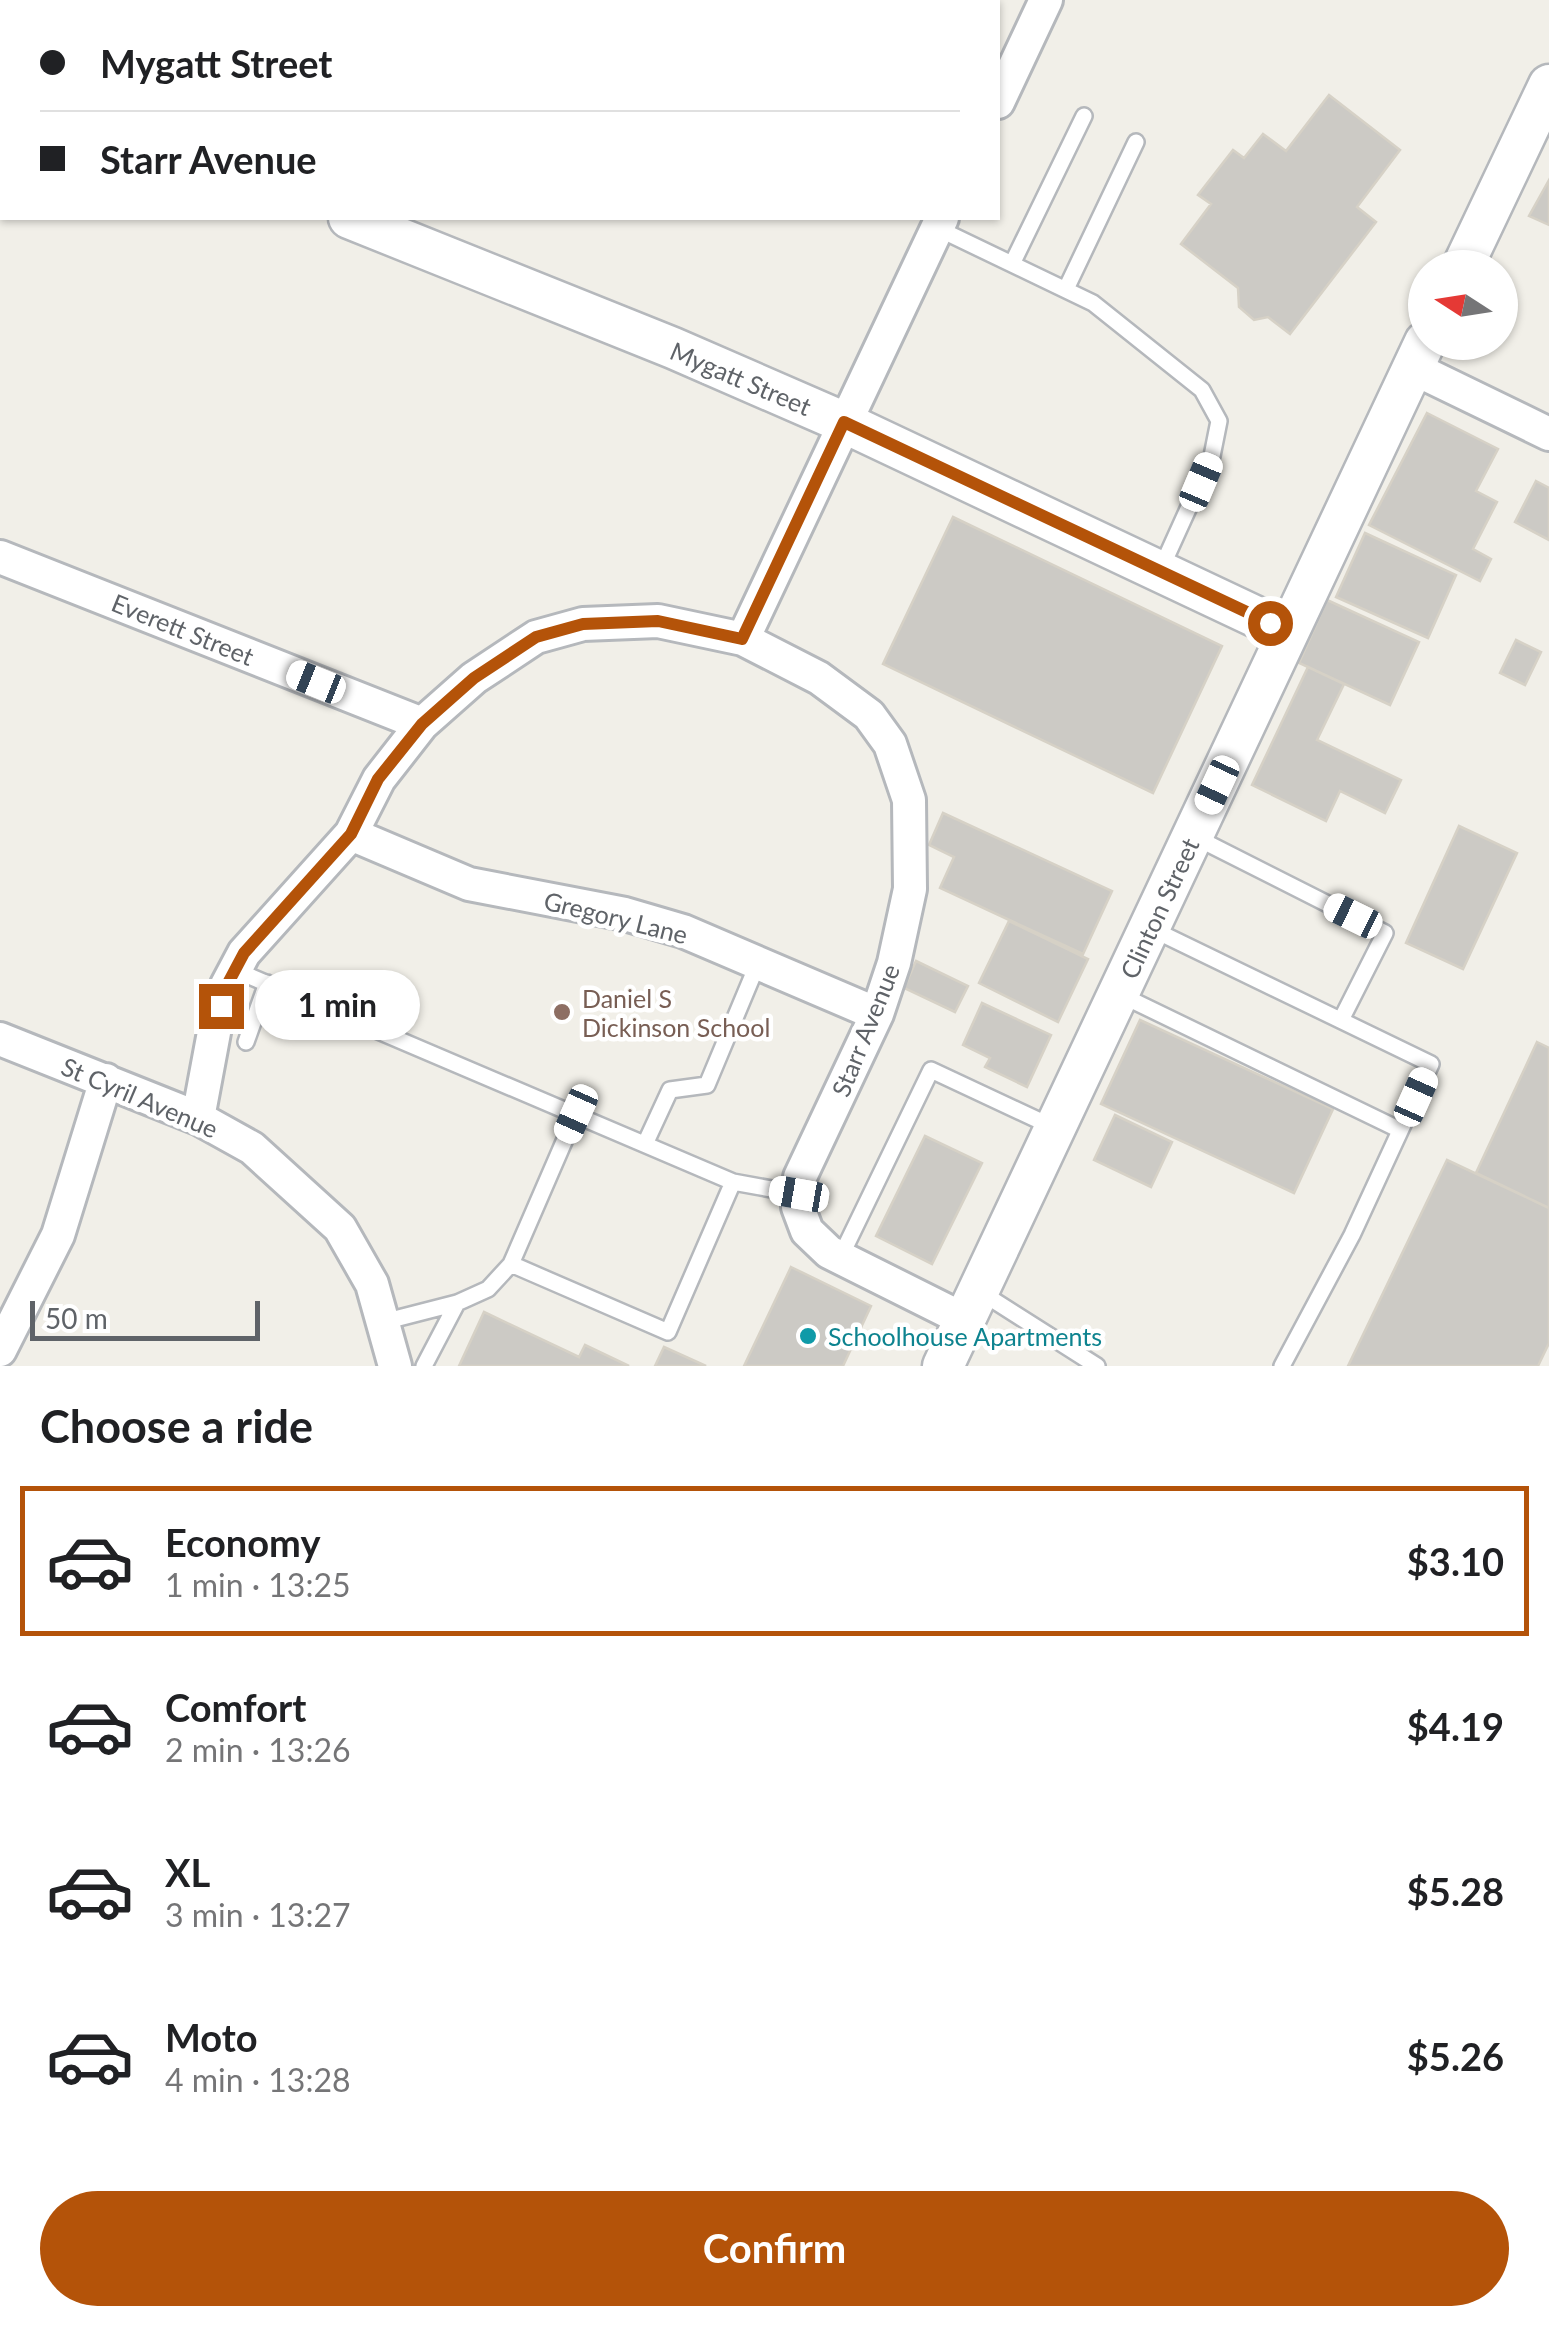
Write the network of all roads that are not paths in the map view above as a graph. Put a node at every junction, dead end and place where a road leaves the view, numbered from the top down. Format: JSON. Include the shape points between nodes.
{"nodes":[{"id":1,"x":1046,"y":0,"type":"edge"},
{"id":2,"x":1549,"y":86,"type":"edge"},
{"id":3,"x":1000,"y":98,"type":"edge"},
{"id":4,"x":1084,"y":116,"type":"dead end"},
{"id":5,"x":1136,"y":142,"type":"dead end"},
{"id":6,"x":358,"y":220,"type":"edge"},
{"id":7,"x":939,"y":223,"type":"edge"},
{"id":8,"x":1471,"y":250,"type":"edge"},
{"id":9,"x":1012,"y":264,"type":"junction"},
{"id":10,"x":1066,"y":290,"type":"junction"},
{"id":11,"x":1418,"y":360,"type":"edge"},
{"id":12,"x":1428,"y":360,"type":"edge"},
{"id":13,"x":844,"y":422,"type":"junction"},
{"id":14,"x":1549,"y":434,"type":"edge"},
{"id":15,"x":0,"y":556,"type":"edge"},
{"id":16,"x":1160,"y":571,"type":"junction"},
{"id":17,"x":1288,"y":632,"type":"junction"},
{"id":18,"x":742,"y":639,"type":"junction"},
{"id":19,"x":422,"y":724,"type":"junction"},
{"id":20,"x":351,"y":834,"type":"junction"},
{"id":21,"x":1192,"y":836,"type":"junction"},
{"id":22,"x":1150,"y":928,"type":"junction"},
{"id":23,"x":758,"y":963,"type":"junction"},
{"id":24,"x":235,"y":970,"type":"junction"},
{"id":25,"x":267,"y":984,"type":"junction"},
{"id":26,"x":1119,"y":994,"type":"junction"},
{"id":27,"x":877,"y":1014,"type":"junction"},
{"id":28,"x":1341,"y":1020,"type":"junction"},
{"id":29,"x":0,"y":1039,"type":"edge"},
{"id":30,"x":246,"y":1042,"type":"dead end"},
{"id":31,"x":106,"y":1080,"type":"junction"},
{"id":32,"x":576,"y":1114,"type":"junction"},
{"id":33,"x":198,"y":1118,"type":"junction"},
{"id":34,"x":1056,"y":1128,"type":"junction"},
{"id":35,"x":1400,"y":1130,"type":"junction"},
{"id":36,"x":645,"y":1144,"type":"junction"},
{"id":37,"x":733,"y":1182,"type":"junction"},
{"id":38,"x":799,"y":1194,"type":"junction"},
{"id":39,"x":840,"y":1258,"type":"junction"},
{"id":40,"x":511,"y":1264,"type":"junction"},
{"id":41,"x":456,"y":1303,"type":"junction"},
{"id":42,"x":972,"y":1305,"type":"junction"},
{"id":43,"x":383,"y":1322,"type":"junction"},
{"id":44,"x":0,"y":1350,"type":"edge"},
{"id":45,"x":395,"y":1366,"type":"edge"},
{"id":46,"x":424,"y":1366,"type":"edge"},
{"id":47,"x":944,"y":1366,"type":"edge"},
{"id":48,"x":1097,"y":1366,"type":"edge"},
{"id":49,"x":1282,"y":1366,"type":"edge"}],
"edges":[{"from":1,"to":3,"type":"street"},
{"from":2,"to":8,"type":"street"},
{"from":4,"to":9,"type":"lane"},
{"from":5,"to":10,"type":"lane"},
{"from":6,"to":13,"type":"street","name":"Mygatt Street"},
{"from":7,"to":9,"type":"lane"},
{"from":7,"to":13,"type":"street"},
{"from":9,"to":10,"type":"lane"},
{"from":10,"to":16,"type":"lane","via":[[1093,302],[1202,390],[1220,422],[1212,456]]},
{"from":11,"to":17,"type":"street","name":"Clinton Street"},
{"from":12,"to":14,"type":"street"},
{"from":13,"to":16,"type":"street","name":"Mygatt Street"},
{"from":13,"to":18,"type":"street"},
{"from":15,"to":19,"type":"street","name":"Everett Street"},
{"from":16,"to":17,"type":"street","name":"Mygatt Street"},
{"from":17,"to":21,"type":"street","name":"Clinton Street"},
{"from":18,"to":19,"type":"street","name":"Starr Avenue","via":[[658,621],[583,624],[536,637],[474,678]]},
{"from":18,"to":27,"type":"street","name":"Starr Avenue","via":[[819,678],[869,716],[890,744],[909,800],[910,890]]},
{"from":19,"to":20,"type":"street","name":"Starr Avenue","via":[[378,779]]},
{"from":20,"to":23,"type":"street","name":"Gregory Lane","via":[[470,884],[625,914],[683,930]]},
{"from":20,"to":24,"type":"street","name":"Starr Avenue"},
{"from":21,"to":22,"type":"street","name":"Clinton Street"},
{"from":21,"to":28,"type":"lane","via":[[1385,933]]},
{"from":22,"to":26,"type":"street","name":"Clinton Street"},
{"from":22,"to":28,"type":"lane"},
{"from":23,"to":27,"type":"street","name":"Gregory Lane"},
{"from":23,"to":36,"type":"lane","via":[[707,1085],[670,1090]]},
{"from":24,"to":25,"type":"lane"},
{"from":24,"to":33,"type":"street","name":"Starr Avenue","via":[[215,1027]]},
{"from":25,"to":30,"type":"lane"},
{"from":25,"to":32,"type":"lane"},
{"from":26,"to":34,"type":"street","name":"Clinton Street"},
{"from":26,"to":35,"type":"lane"},
{"from":27,"to":38,"type":"street","name":"Starr Avenue","via":[[800,1177]]},
{"from":28,"to":35,"type":"lane","via":[[1431,1064]]},
{"from":29,"to":31,"type":"street","name":"St Cyril Avenue"},
{"from":31,"to":33,"type":"street","name":"St Cyril Avenue"},
{"from":31,"to":44,"type":"street","via":[[58,1234]]},
{"from":32,"to":36,"type":"lane"},
{"from":32,"to":40,"type":"lane"},
{"from":33,"to":43,"type":"street","name":"St Cyril Avenue","via":[[252,1148],[340,1228],[372,1284]]},
{"from":34,"to":39,"type":"lane","via":[[931,1070]]},
{"from":34,"to":42,"type":"street","name":"Clinton Street"},
{"from":35,"to":49,"type":"lane"},
{"from":36,"to":37,"type":"lane"},
{"from":37,"to":38,"type":"lane"},
{"from":37,"to":40,"type":"lane","via":[[668,1332]]},
{"from":38,"to":39,"type":"street","via":[[807,1231]]},
{"from":39,"to":42,"type":"street"},
{"from":40,"to":41,"type":"lane","via":[[488,1290]]},
{"from":41,"to":43,"type":"lane"},
{"from":41,"to":46,"type":"lane"},
{"from":42,"to":47,"type":"street","name":"Clinton Street"},
{"from":42,"to":48,"type":"lane"},
{"from":43,"to":45,"type":"street","name":"St Cyril Avenue"}]}
